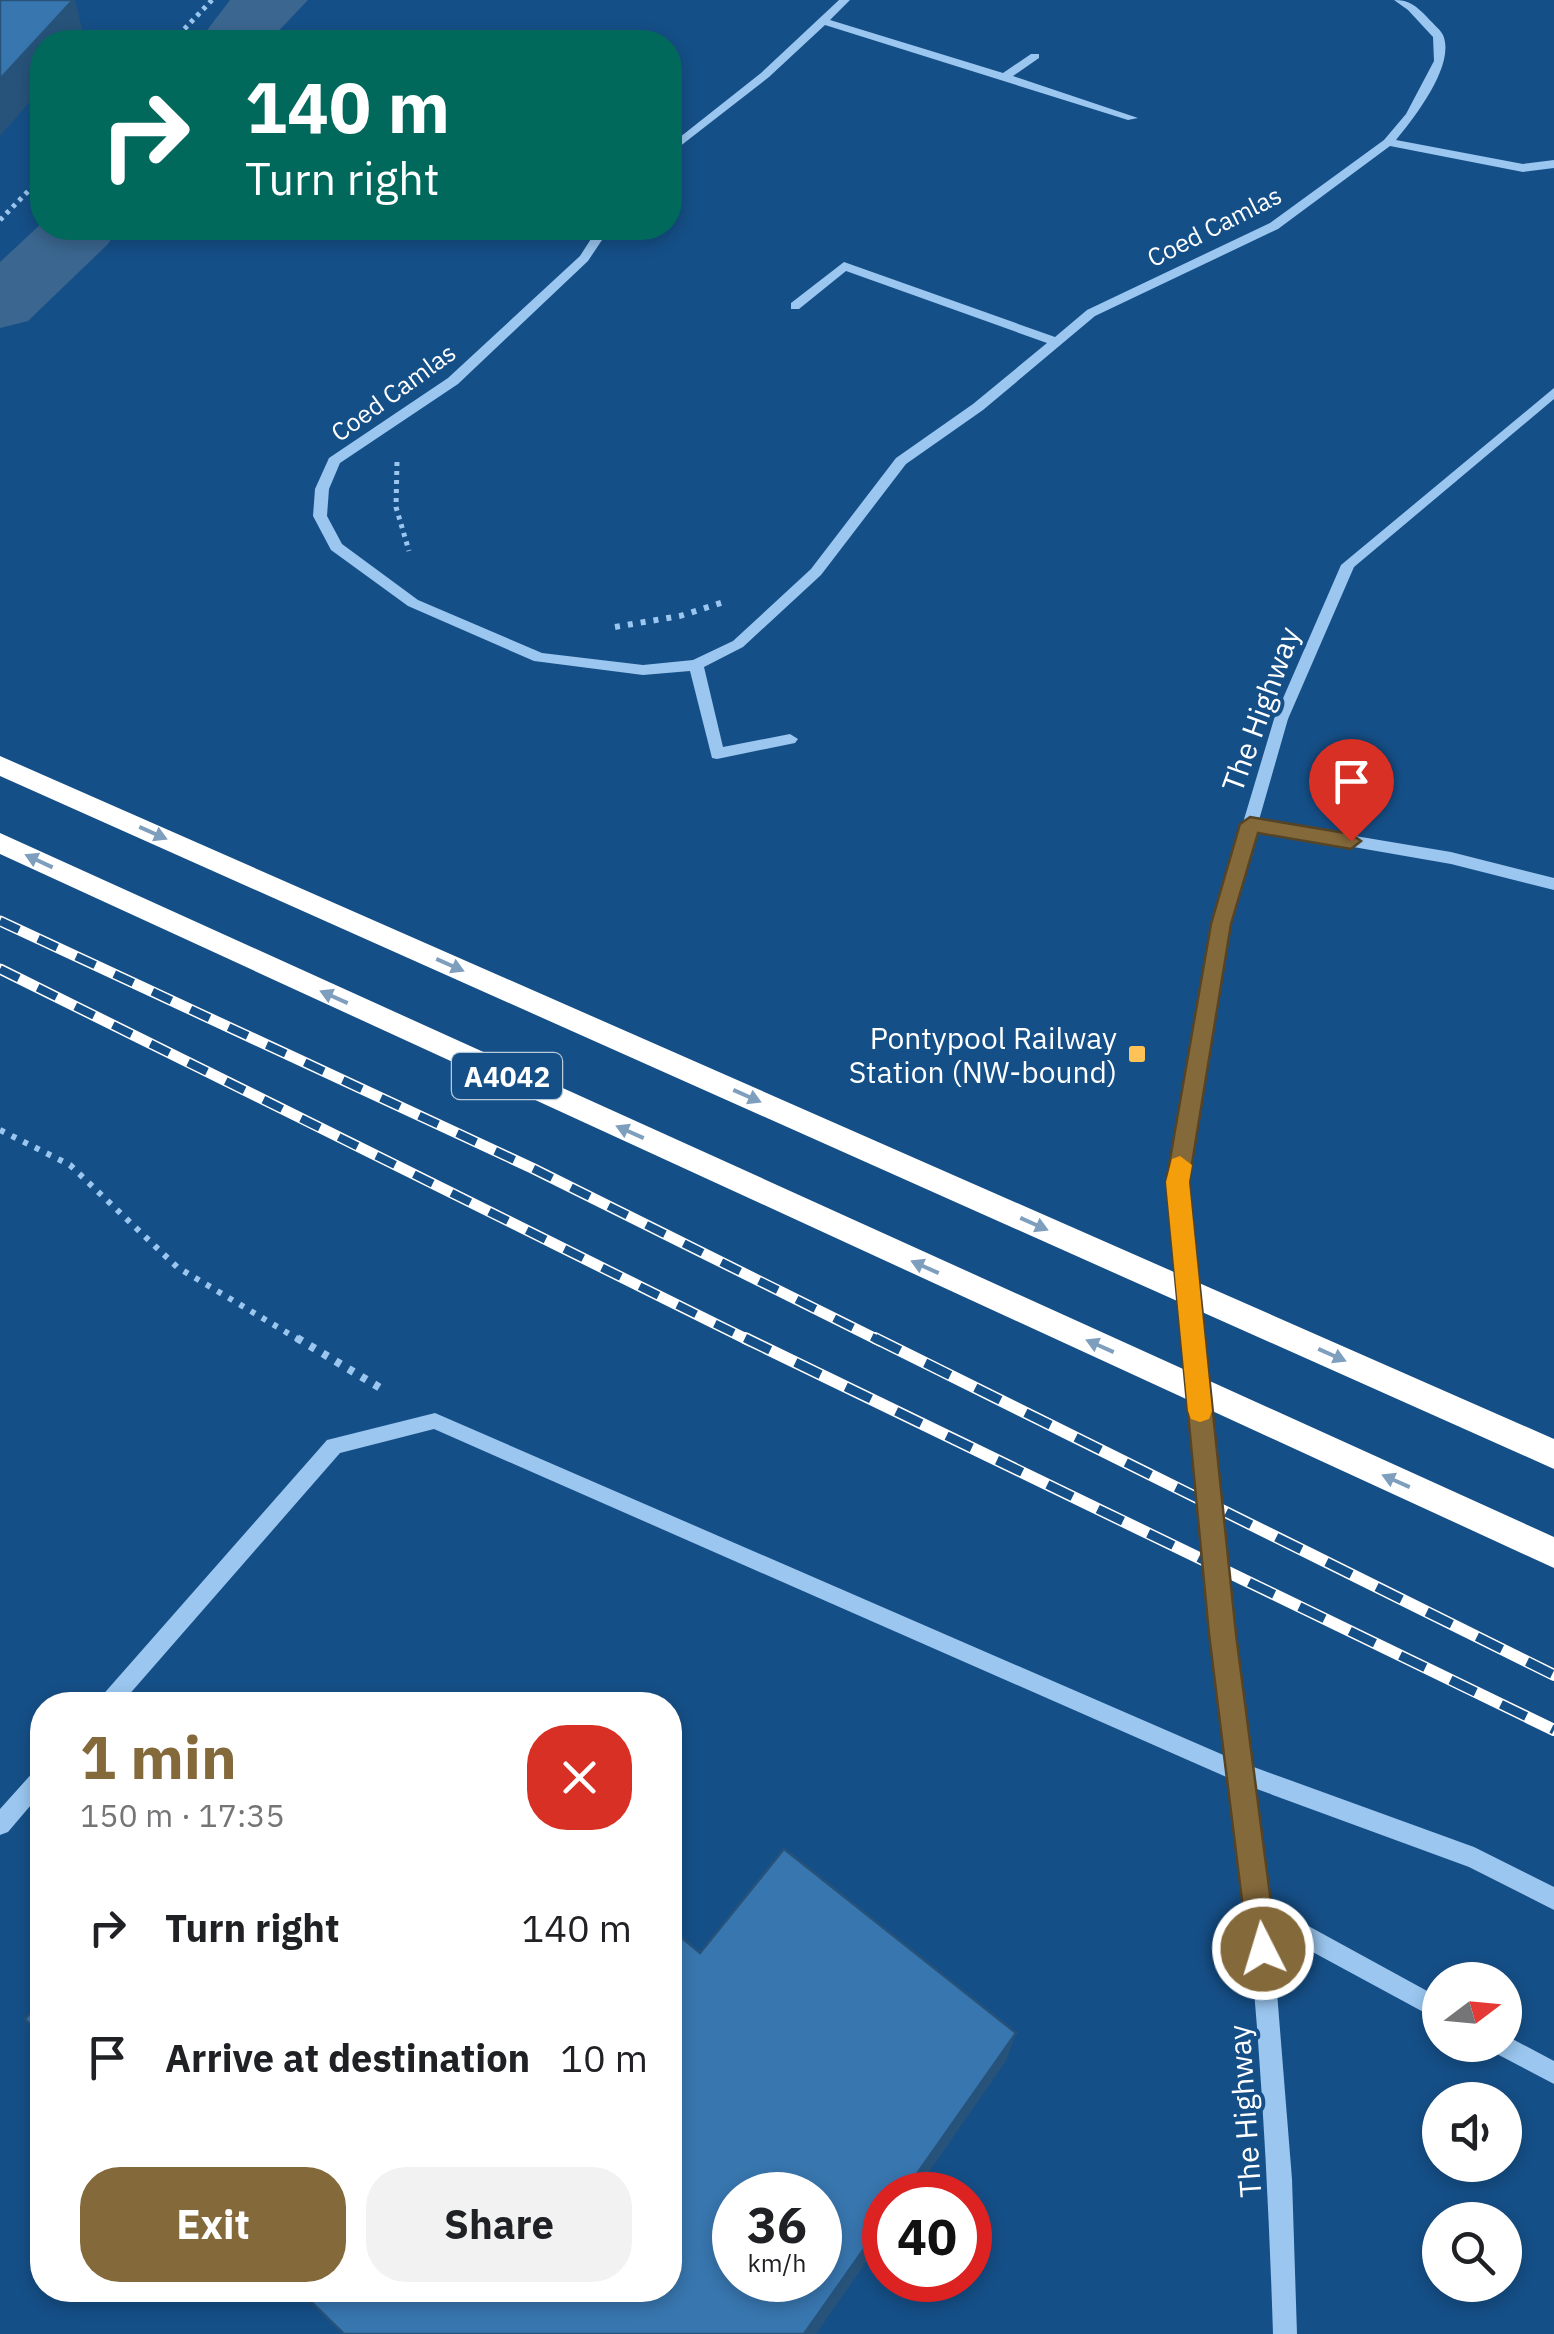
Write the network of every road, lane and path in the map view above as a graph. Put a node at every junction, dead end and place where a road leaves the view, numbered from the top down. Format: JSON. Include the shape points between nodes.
{"nodes":[{"id":1,"x":212,"y":0,"type":"edge"},
{"id":2,"x":846,"y":0,"type":"edge"},
{"id":3,"x":1399,"y":0,"type":"edge"},
{"id":4,"x":823,"y":21,"type":"junction"},
{"id":5,"x":183,"y":30,"type":"edge"},
{"id":6,"x":1035,"y":56,"type":"dead end"},
{"id":7,"x":1004,"y":77,"type":"junction"},
{"id":8,"x":1132,"y":118,"type":"dead end"},
{"id":9,"x":682,"y":141,"type":"edge"},
{"id":10,"x":1388,"y":142,"type":"junction"},
{"id":11,"x":1554,"y":164,"type":"edge"},
{"id":12,"x":30,"y":190,"type":"edge"},
{"id":13,"x":0,"y":220,"type":"edge"},
{"id":14,"x":596,"y":240,"type":"edge"},
{"id":15,"x":795,"y":306,"type":"dead end"},
{"id":16,"x":1057,"y":342,"type":"junction"},
{"id":17,"x":1554,"y":392,"type":"edge"},
{"id":18,"x":408,"y":412,"type":"junction"},
{"id":19,"x":731,"y":600,"type":"dead end"},
{"id":20,"x":437,"y":614,"type":"junction"},
{"id":21,"x":608,"y":628,"type":"dead end"},
{"id":22,"x":696,"y":665,"type":"junction"},
{"id":23,"x":790,"y":739,"type":"dead end"},
{"id":24,"x":0,"y":764,"type":"edge"},
{"id":25,"x":1250,"y":824,"type":"junction"},
{"id":26,"x":0,"y":844,"type":"edge"},
{"id":27,"x":1554,"y":884,"type":"edge"},
{"id":28,"x":0,"y":1130,"type":"edge"},
{"id":29,"x":435,"y":1421,"type":"junction"},
{"id":30,"x":1554,"y":1454,"type":"edge"},
{"id":31,"x":1554,"y":1553,"type":"edge"},
{"id":32,"x":117,"y":1692,"type":"edge"},
{"id":33,"x":1241,"y":1773,"type":"junction"},
{"id":34,"x":30,"y":1791,"type":"edge"},
{"id":35,"x":0,"y":1825,"type":"edge"},
{"id":36,"x":1554,"y":1898,"type":"edge"},
{"id":37,"x":1260,"y":1911,"type":"junction"},
{"id":38,"x":1422,"y":2000,"type":"edge"},
{"id":39,"x":1522,"y":2055,"type":"edge"},
{"id":40,"x":1554,"y":2073,"type":"edge"},
{"id":41,"x":1285,"y":2334,"type":"edge"}],
"edges":[{"from":1,"to":5,"type":"path"},
{"from":2,"to":4,"type":"street"},
{"from":3,"to":10,"type":"street","name":"Coed Camlas","via":[[1438,36],[1440,60]]},
{"from":4,"to":7,"type":"street"},
{"from":4,"to":9,"type":"street"},
{"from":6,"to":7,"type":"street"},
{"from":7,"to":8,"type":"street"},
{"from":10,"to":11,"type":"street","via":[[1523,168]]},
{"from":10,"to":16,"type":"street","name":"Coed Camlas","via":[[1274,226],[1092,312]]},
{"from":12,"to":13,"type":"path"},
{"from":14,"to":18,"type":"street","name":"Coed Camlas","via":[[453,381]]},
{"from":15,"to":16,"type":"street","via":[[844,266]]},
{"from":16,"to":22,"type":"street","name":"Coed Camlas","via":[[900,461],[816,572],[738,644]]},
{"from":17,"to":25,"type":"street","name":"The Highway","via":[[1348,565],[1281,719]]},
{"from":18,"to":20,"type":"path","via":[[392,484],[400,532]]},
{"from":18,"to":20,"type":"street","name":"Coed Camlas","via":[[334,461],[320,516],[336,547]]},
{"from":19,"to":21,"type":"path"},
{"from":20,"to":22,"type":"street","name":"Coed Camlas","via":[[540,658],[643,670]]},
{"from":22,"to":23,"type":"street","via":[[717,754]]},
{"from":24,"to":30,"type":"highway","number":"A4042","one_way":true},
{"from":25,"to":27,"type":"street","via":[[1451,858]]},
{"from":25,"to":33,"type":"street","name":"The Highway","bridge":true,"via":[[1221,924],[1177,1182]]},
{"from":31,"to":26,"type":"highway","number":"A4042","one_way":true},
{"from":28,"to":29,"type":"path","via":[[70,1166],[178,1267]]},
{"from":29,"to":32,"type":"street","via":[[334,1446]]},
{"from":29,"to":33,"type":"street"},
{"from":33,"to":36,"type":"street","via":[[1474,1858]]},
{"from":33,"to":37,"type":"street","name":"The Highway"},
{"from":34,"to":35,"type":"street"},
{"from":37,"to":38,"type":"street"},
{"from":37,"to":41,"type":"street","name":"The Highway"},
{"from":39,"to":40,"type":"street"}]}
